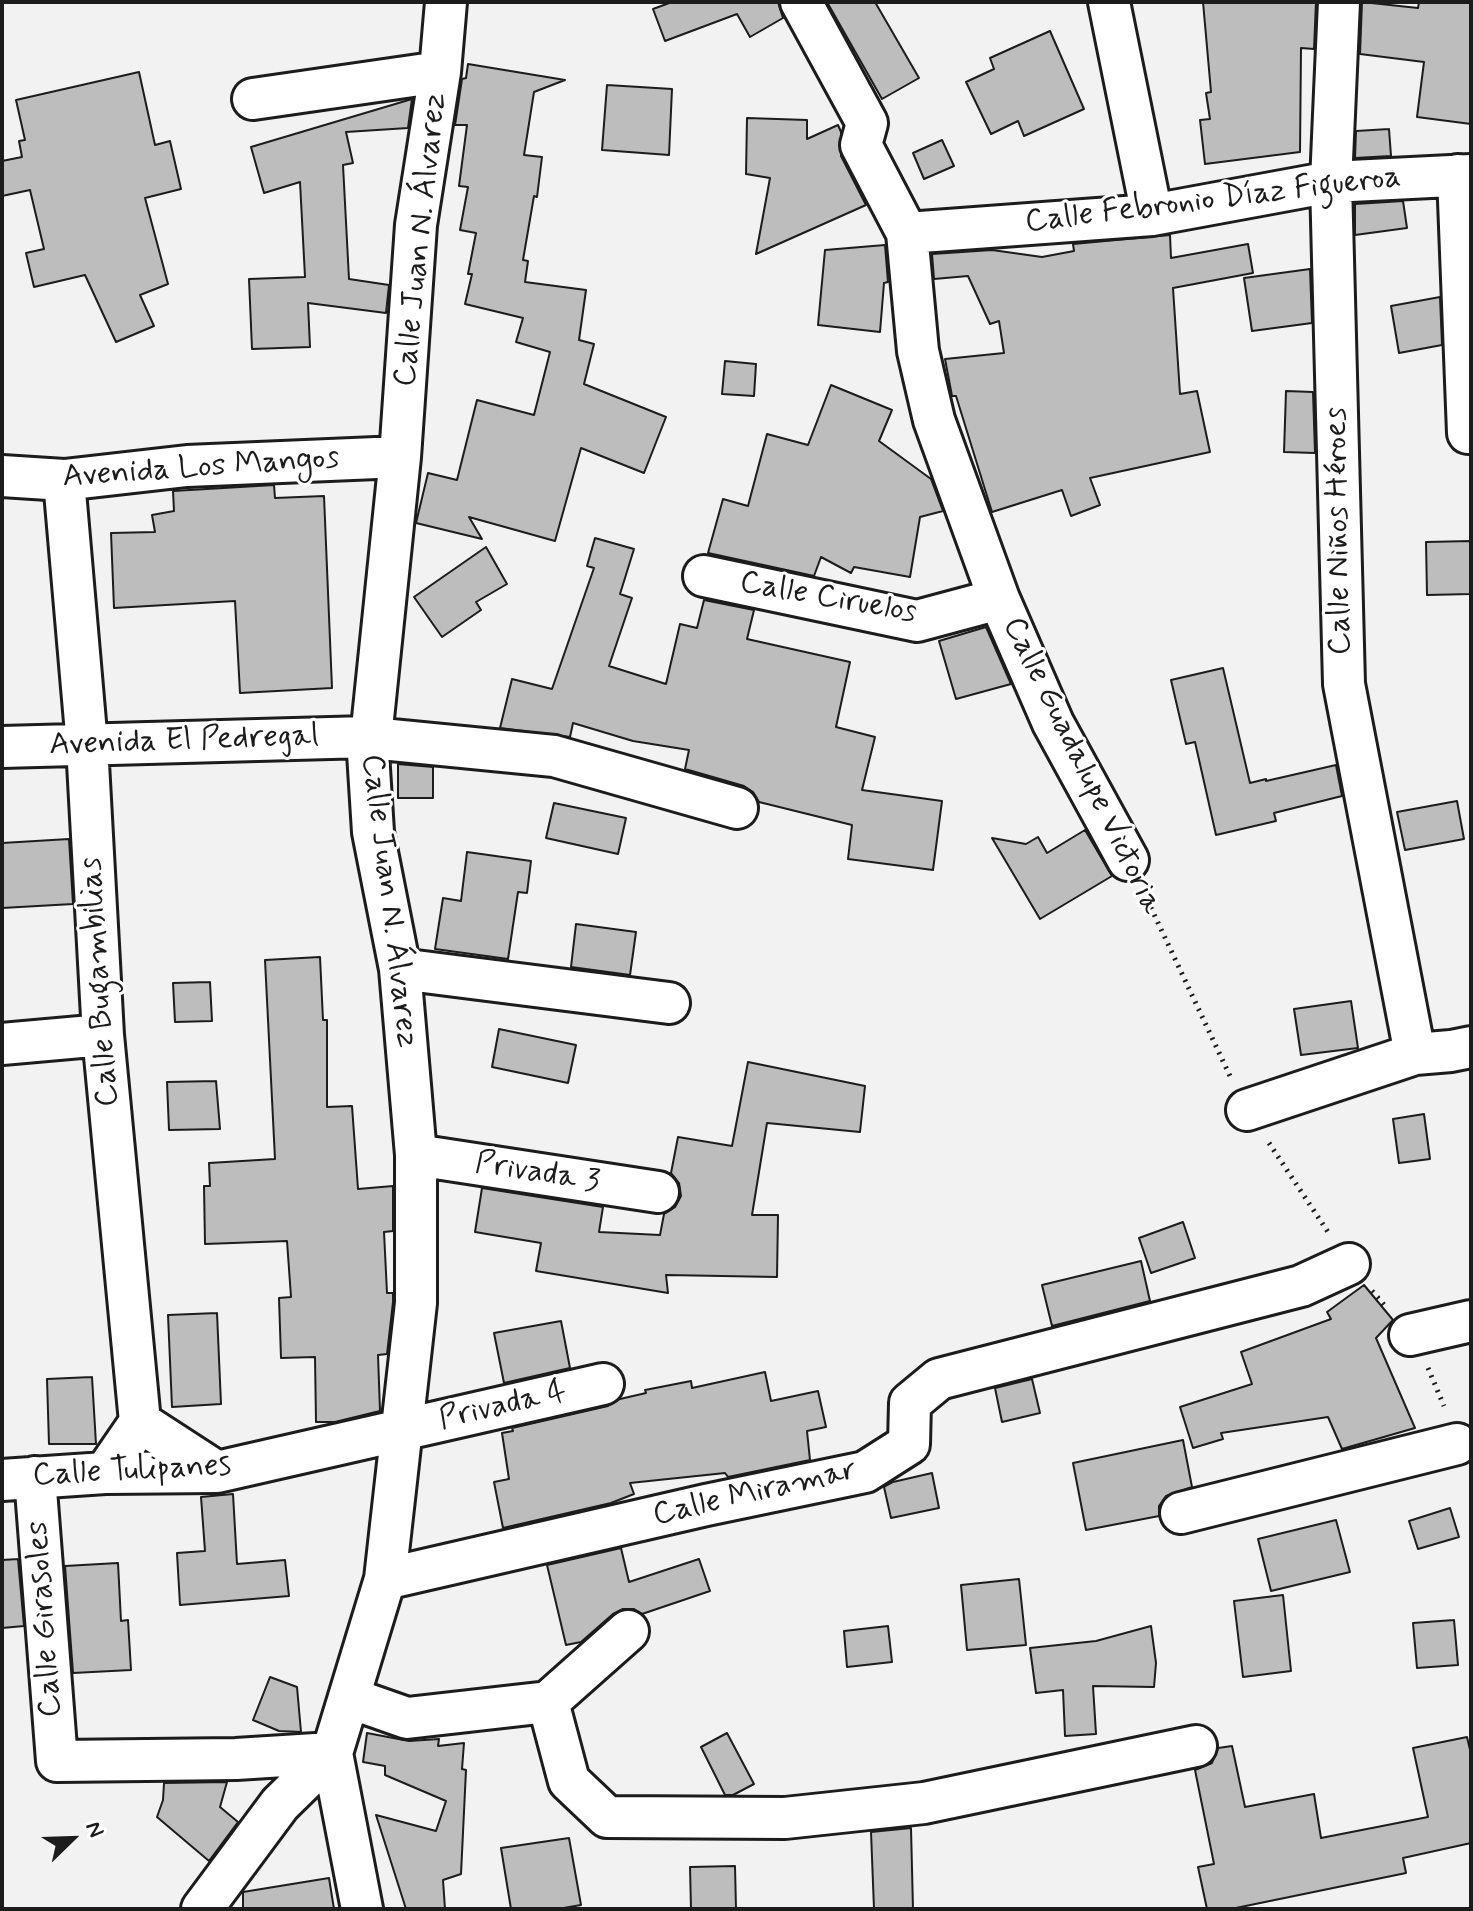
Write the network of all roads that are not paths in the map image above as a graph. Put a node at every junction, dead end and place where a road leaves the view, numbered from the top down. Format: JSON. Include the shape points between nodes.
{"nodes":[{"id":1,"x":446,"y":2,"type":"edge"},
{"id":2,"x":801,"y":2,"type":"edge"},
{"id":3,"x":1109,"y":2,"type":"edge"},
{"id":4,"x":1339,"y":2,"type":"edge"},
{"id":5,"x":440,"y":72,"type":"junction"},
{"id":6,"x":253,"y":99,"type":"dead end"},
{"id":7,"x":1464,"y":175,"type":"edge"},
{"id":8,"x":1331,"y":182,"type":"junction"},
{"id":9,"x":1152,"y":215,"type":"junction"},
{"id":10,"x":907,"y":233,"type":"junction"},
{"id":11,"x":1468,"y":433,"type":"dead end"},
{"id":12,"x":400,"y":457,"type":"junction"},
{"id":13,"x":2,"y":476,"type":"edge"},
{"id":14,"x":64,"y":480,"type":"junction"},
{"id":15,"x":704,"y":576,"type":"dead end"},
{"id":16,"x":999,"y":599,"type":"junction"},
{"id":17,"x":369,"y":738,"type":"junction"},
{"id":18,"x":87,"y":745,"type":"junction"},
{"id":19,"x":2,"y":747,"type":"edge"},
{"id":20,"x":737,"y":808,"type":"dead end"},
{"id":21,"x":1128,"y":860,"type":"road end"},
{"id":22,"x":400,"y":969,"type":"junction"},
{"id":23,"x":669,"y":1003,"type":"dead end"},
{"id":24,"x":103,"y":1035,"type":"junction"},
{"id":25,"x":2,"y":1044,"type":"edge"},
{"id":26,"x":1471,"y":1047,"type":"edge"},
{"id":27,"x":1415,"y":1054,"type":"junction"},
{"id":28,"x":1247,"y":1110,"type":"road end"},
{"id":29,"x":416,"y":1155,"type":"junction"},
{"id":30,"x":658,"y":1192,"type":"dead end"},
{"id":31,"x":1349,"y":1264,"type":"road end"},
{"id":32,"x":1471,"y":1321,"type":"edge"},
{"id":33,"x":1410,"y":1335,"type":"road end"},
{"id":34,"x":603,"y":1384,"type":"dead end"},
{"id":35,"x":140,"y":1422,"type":"junction"},
{"id":36,"x":403,"y":1430,"type":"junction"},
{"id":37,"x":1457,"y":1444,"type":"road end"},
{"id":38,"x":217,"y":1472,"type":"junction"},
{"id":39,"x":105,"y":1473,"type":"junction"},
{"id":40,"x":18,"y":1479,"type":"edge"},
{"id":41,"x":1181,"y":1513,"type":"dead end"},
{"id":42,"x":385,"y":1579,"type":"junction"},
{"id":43,"x":628,"y":1631,"type":"dead end"},
{"id":44,"x":350,"y":1698,"type":"junction"},
{"id":45,"x":548,"y":1702,"type":"junction"},
{"id":46,"x":1196,"y":1746,"type":"dead end"},
{"id":47,"x":332,"y":1753,"type":"junction"},
{"id":48,"x":202,"y":1909,"type":"edge"},
{"id":49,"x":362,"y":1909,"type":"edge"}],
"edges":[{"from":1,"to":5,"type":"street","name":"Calle Juan N. Álvarez"},
{"from":2,"to":10,"type":"street","name":"Calle Guadalupe Victoria","via":[[867,123],[861,145]]},
{"from":3,"to":9,"type":"street"},
{"from":4,"to":8,"type":"street","name":"Calle Niños Héroes"},
{"from":5,"to":6,"type":"street"},
{"from":5,"to":12,"type":"street","name":"Calle Juan N. Álvarez","via":[[416,225]]},
{"from":7,"to":8,"type":"street","name":"Calle Febronio Díaz Figueroa"},
{"from":7,"to":11,"type":"street"},
{"from":8,"to":9,"type":"street","name":"Calle Febronio Díaz Figueroa"},
{"from":8,"to":27,"type":"street","name":"Calle Niños Héroes","via":[[1344,684]]},
{"from":9,"to":10,"type":"street","name":"Calle Febronio Díaz Figueroa"},
{"from":10,"to":16,"type":"street","name":"Calle Guadalupe Victoria","via":[[918,351],[934,420]]},
{"from":12,"to":14,"type":"street","name":"Avenida Los Mangos","via":[[187,466]]},
{"from":12,"to":17,"type":"street","name":"Calle Juan N. Álvarez"},
{"from":13,"to":14,"type":"street","name":"Avenida Los Mangos"},
{"from":14,"to":18,"type":"street","name":"Calle Bugambilias"},
{"from":15,"to":16,"type":"street","name":"Calle Ciruelos","via":[[917,621]]},
{"from":16,"to":21,"type":"street","name":"Calle Guadalupe Victoria","via":[[1053,723]]},
{"from":17,"to":18,"type":"street","name":"Avenida El Pedregal"},
{"from":17,"to":20,"type":"street","name":"Avenida El Pedregal","via":[[554,756]]},
{"from":17,"to":22,"type":"street","name":"Calle Juan N. Álvarez","via":[[373,832]]},
{"from":18,"to":19,"type":"street","name":"Avenida El Pedregal"},
{"from":18,"to":24,"type":"street","name":"Calle Bugambilias"},
{"from":22,"to":23,"type":"street"},
{"from":22,"to":29,"type":"street","name":"Calle Juan N. Álvarez"},
{"from":24,"to":25,"type":"street"},
{"from":24,"to":35,"type":"street","name":"Calle Bugambilias"},
{"from":26,"to":27,"type":"street"},
{"from":27,"to":28,"type":"street"},
{"from":29,"to":30,"type":"street","name":"Privada 3"},
{"from":29,"to":36,"type":"street","name":"Calle Juan N. Álvarez","via":[[416,1303]]},
{"from":31,"to":42,"type":"street","name":"Calle Miramar","via":[[1301,1286],[939,1379],[910,1403],[909,1444],[865,1472]]},
{"from":32,"to":33,"type":"street"},
{"from":34,"to":36,"type":"street","name":"Privada 4"},
{"from":35,"to":38,"type":"street"},
{"from":35,"to":39,"type":"street"},
{"from":36,"to":38,"type":"street","name":"Calle Tulipanes"},
{"from":36,"to":42,"type":"street","name":"Calle Juan N. Álvarez"},
{"from":37,"to":41,"type":"street"},
{"from":38,"to":39,"type":"street","name":"Calle Tulipanes"},
{"from":39,"to":40,"type":"street","name":"Calle Tulipanes"},
{"from":40,"to":47,"type":"street","name":"Calle Girasoles","via":[[57,1761]]},
{"from":42,"to":44,"type":"street","name":"Calle Juan N. Álvarez"},
{"from":43,"to":45,"type":"street"},
{"from":44,"to":45,"type":"street","via":[[407,1718]]},
{"from":44,"to":47,"type":"street","name":"Calle Juan N. Álvarez"},
{"from":45,"to":46,"type":"street","via":[[569,1781],[607,1817],[785,1818],[924,1803]]},
{"from":47,"to":48,"type":"street","via":[[280,1804]]},
{"from":47,"to":49,"type":"street"}]}
